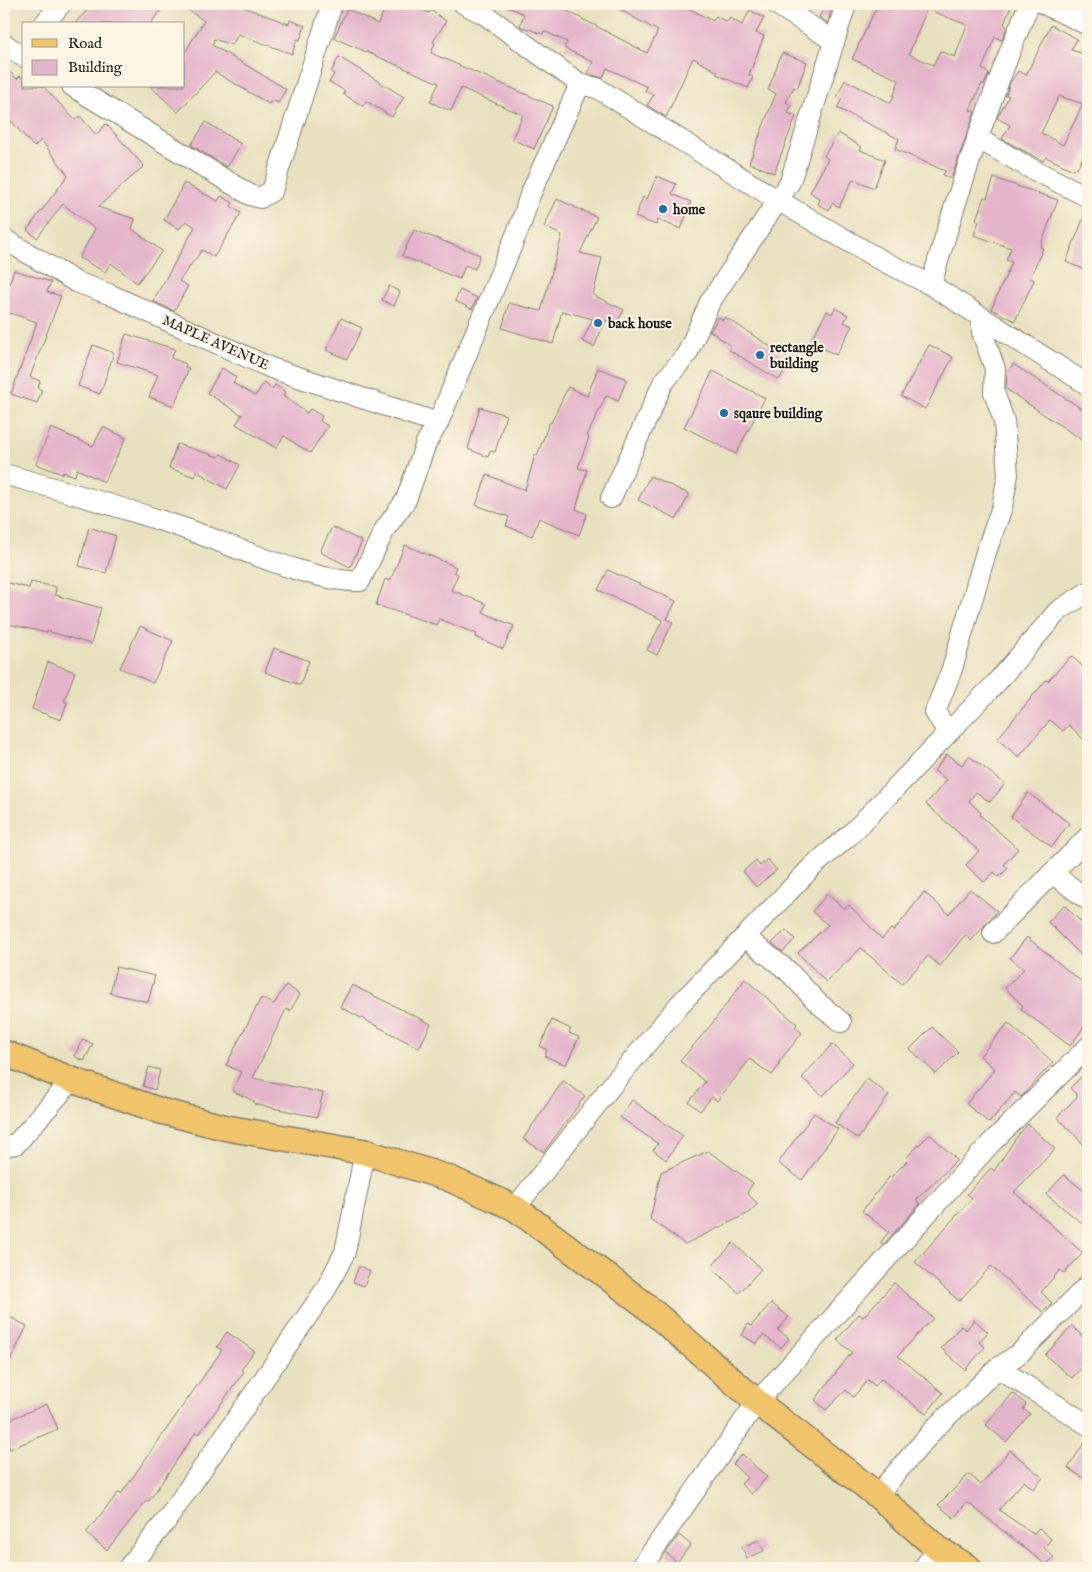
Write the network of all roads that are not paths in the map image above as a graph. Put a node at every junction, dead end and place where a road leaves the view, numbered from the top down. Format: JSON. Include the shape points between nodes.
{"nodes":[{"id":1,"x":61,"y":4,"type":"edge"},
{"id":2,"x":332,"y":4,"type":"edge"},
{"id":3,"x":464,"y":4,"type":"edge"},
{"id":4,"x":776,"y":4,"type":"edge"},
{"id":5,"x":846,"y":4,"type":"edge"},
{"id":6,"x":1029,"y":4,"type":"edge"},
{"id":7,"x":1044,"y":4,"type":"edge"},
{"id":8,"x":46,"y":22,"type":"edge"},
{"id":9,"x":1088,"y":24,"type":"edge"},
{"id":10,"x":834,"y":41,"type":"junction"},
{"id":11,"x":580,"y":84,"type":"junction"},
{"id":12,"x":75,"y":88,"type":"edge"},
{"id":13,"x":977,"y":138,"type":"junction"},
{"id":14,"x":1088,"y":197,"type":"edge"},
{"id":15,"x":779,"y":201,"type":"junction"},
{"id":16,"x":4,"y":240,"type":"edge"},
{"id":17,"x":931,"y":285,"type":"junction"},
{"id":18,"x":982,"y":317,"type":"junction"},
{"id":19,"x":1088,"y":385,"type":"edge"},
{"id":20,"x":438,"y":423,"type":"junction"},
{"id":21,"x":4,"y":474,"type":"edge"},
{"id":22,"x":611,"y":498,"type":"dead end"},
{"id":23,"x":1088,"y":592,"type":"edge"},
{"id":24,"x":948,"y":732,"type":"junction"},
{"id":25,"x":1088,"y":837,"type":"edge"},
{"id":26,"x":1052,"y":873,"type":"junction"},
{"id":27,"x":1088,"y":900,"type":"edge"},
{"id":28,"x":993,"y":933,"type":"dead end"},
{"id":29,"x":745,"y":937,"type":"junction"},
{"id":30,"x":841,"y":1022,"type":"dead end"},
{"id":31,"x":1088,"y":1047,"type":"edge"},
{"id":32,"x":4,"y":1052,"type":"edge"},
{"id":33,"x":72,"y":1080,"type":"junction"},
{"id":34,"x":16,"y":1148,"type":"edge"},
{"id":35,"x":365,"y":1152,"type":"junction"},
{"id":36,"x":515,"y":1208,"type":"junction"},
{"id":37,"x":1088,"y":1285,"type":"edge"},
{"id":38,"x":998,"y":1368,"type":"junction"},
{"id":39,"x":757,"y":1402,"type":"junction"},
{"id":40,"x":1088,"y":1424,"type":"edge"},
{"id":41,"x":877,"y":1496,"type":"junction"},
{"id":42,"x":931,"y":1558,"type":"edge"},
{"id":43,"x":128,"y":1568,"type":"edge"},
{"id":44,"x":641,"y":1568,"type":"edge"},
{"id":45,"x":970,"y":1568,"type":"edge"}],
"edges":[{"from":1,"to":8,"type":"street"},
{"from":2,"to":12,"type":"street","via":[[272,191],[260,198],[250,196]]},
{"from":3,"to":11,"type":"street","via":[[484,14]]},
{"from":4,"to":10,"type":"street"},
{"from":5,"to":10,"type":"street"},
{"from":6,"to":13,"type":"street"},
{"from":7,"to":9,"type":"street"},
{"from":10,"to":15,"type":"street","via":[[790,182]]},
{"from":11,"to":15,"type":"street","via":[[597,88]]},
{"from":11,"to":20,"type":"street","via":[[530,195]]},
{"from":13,"to":14,"type":"street"},
{"from":13,"to":17,"type":"street"},
{"from":15,"to":17,"type":"street"},
{"from":15,"to":22,"type":"street","via":[[710,302],[687,354],[663,382]]},
{"from":16,"to":20,"type":"street","name":"MAPLE AVENUE","via":[[76,282],[271,368]]},
{"from":17,"to":18,"type":"street"},
{"from":18,"to":19,"type":"street"},
{"from":18,"to":24,"type":"street","via":[[982,332],[995,369],[994,392],[1004,421],[1008,474],[1002,507],[936,712]]},
{"from":20,"to":21,"type":"street","via":[[426,443],[406,500],[385,529],[360,581],[312,573],[158,520]]},
{"from":23,"to":24,"type":"street","via":[[1058,611],[996,683]]},
{"from":24,"to":29,"type":"street","via":[[851,834],[813,866]]},
{"from":25,"to":26,"type":"street"},
{"from":26,"to":27,"type":"street"},
{"from":26,"to":28,"type":"street"},
{"from":29,"to":30,"type":"street","via":[[788,971]]},
{"from":29,"to":36,"type":"street","via":[[666,1020]]},
{"from":31,"to":39,"type":"street","via":[[990,1143]]},
{"from":32,"to":33,"type":"main road"},
{"from":33,"to":34,"type":"street"},
{"from":33,"to":35,"type":"main road","via":[[161,1111],[228,1128]]},
{"from":35,"to":36,"type":"main road","via":[[448,1178]]},
{"from":35,"to":43,"type":"street","via":[[345,1252],[326,1289],[166,1521]]},
{"from":36,"to":39,"type":"main road","via":[[644,1304]]},
{"from":37,"to":38,"type":"street","via":[[1020,1353]]},
{"from":38,"to":40,"type":"street"},
{"from":38,"to":41,"type":"street","via":[[936,1427]]},
{"from":39,"to":41,"type":"main road"},
{"from":39,"to":44,"type":"street"},
{"from":41,"to":42,"type":"main road"},
{"from":42,"to":45,"type":"main road"}]}
